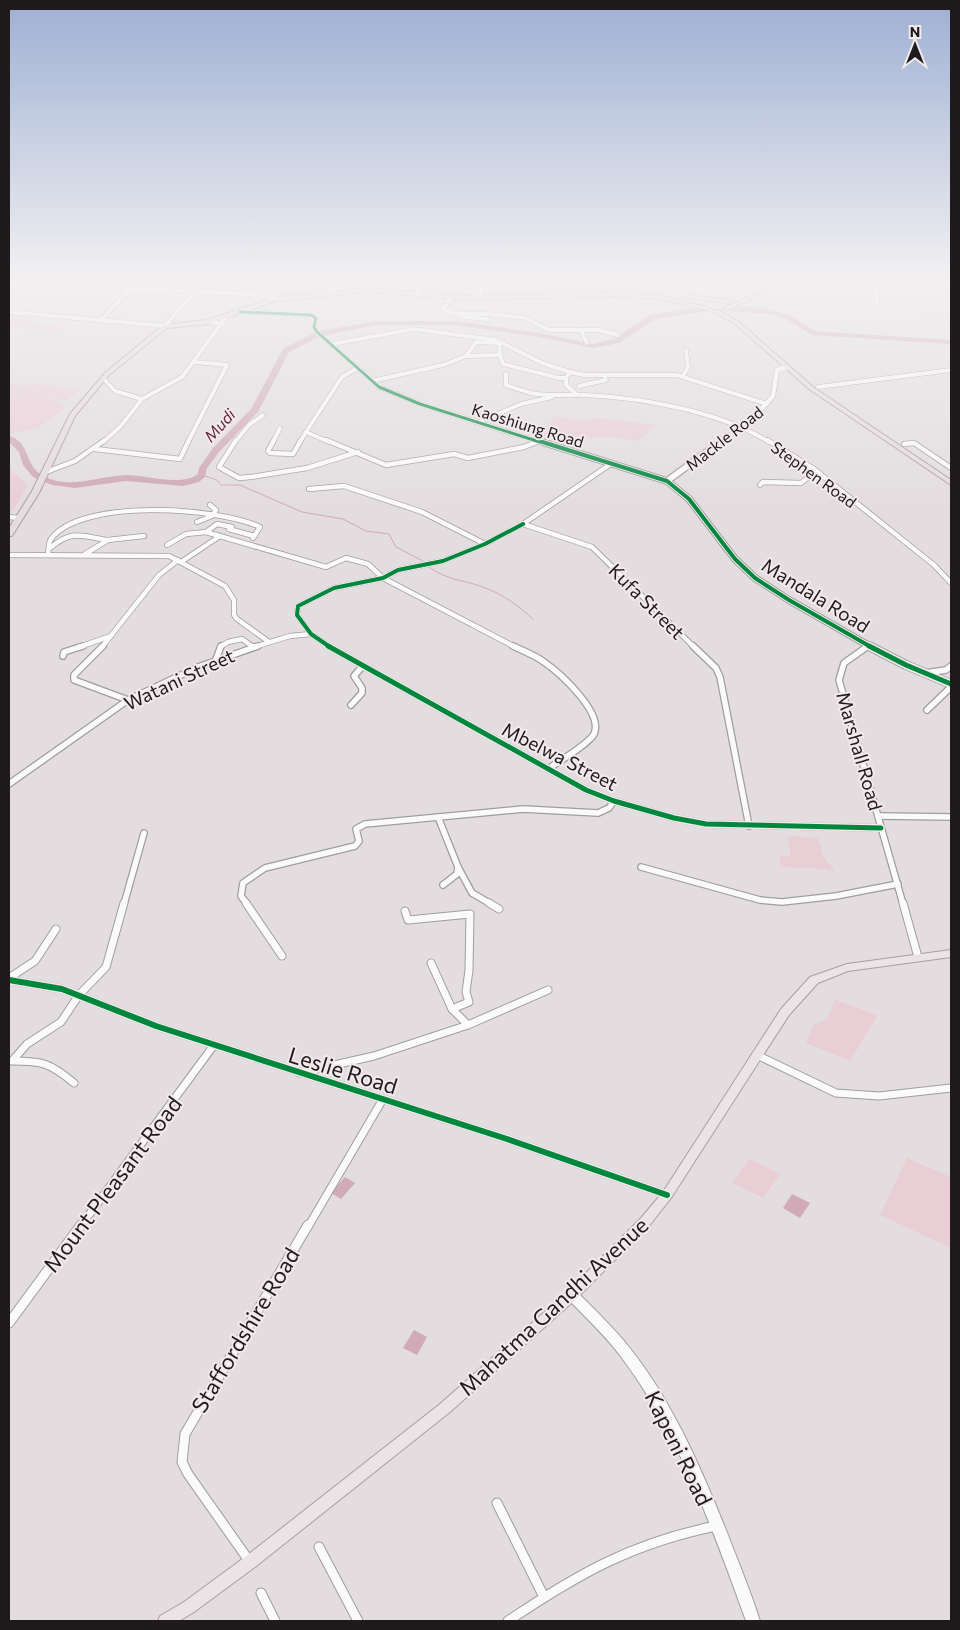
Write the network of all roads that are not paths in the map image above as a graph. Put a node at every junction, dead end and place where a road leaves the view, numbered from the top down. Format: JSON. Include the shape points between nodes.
{"nodes":[{"id":1,"x":133,"y":353,"type":"edge"},
{"id":2,"x":202,"y":353,"type":"edge"},
{"id":3,"x":341,"y":353,"type":"edge"},
{"id":4,"x":468,"y":353,"type":"edge"},
{"id":5,"x":522,"y":353,"type":"edge"},
{"id":6,"x":686,"y":353,"type":"edge"},
{"id":7,"x":771,"y":353,"type":"edge"},
{"id":8,"x":779,"y":353,"type":"edge"},
{"id":9,"x":466,"y":356,"type":"junction"},
{"id":10,"x":500,"y":356,"type":"joint"},
{"id":11,"x":195,"y":362,"type":"junction"},
{"id":12,"x":786,"y":367,"type":"junction"},
{"id":13,"x":357,"y":368,"type":"junction"},
{"id":14,"x":951,"y":370,"type":"edge"},
{"id":15,"x":570,"y":372,"type":"junction"},
{"id":16,"x":506,"y":374,"type":"dead end"},
{"id":17,"x":578,"y":374,"type":"junction"},
{"id":18,"x":604,"y":375,"type":"junction"},
{"id":19,"x":683,"y":376,"type":"junction"},
{"id":20,"x":103,"y":378,"type":"junction"},
{"id":21,"x":566,"y":378,"type":"junction"},
{"id":22,"x":372,"y":381,"type":"junction"},
{"id":23,"x":579,"y":386,"type":"junction"},
{"id":24,"x":818,"y":387,"type":"junction"},
{"id":25,"x":572,"y":391,"type":"junction"},
{"id":26,"x":566,"y":394,"type":"junction"},
{"id":27,"x":578,"y":395,"type":"junction"},
{"id":28,"x":142,"y":399,"type":"junction"},
{"id":29,"x":767,"y":404,"type":"junction"},
{"id":30,"x":262,"y":414,"type":"dead end"},
{"id":31,"x":478,"y":422,"type":"junction"},
{"id":32,"x":280,"y":428,"type":"dead end"},
{"id":33,"x":742,"y":428,"type":"junction"},
{"id":34,"x":306,"y":432,"type":"junction"},
{"id":35,"x":539,"y":441,"type":"junction"},
{"id":36,"x":904,"y":444,"type":"junction"},
{"id":37,"x":95,"y":449,"type":"junction"},
{"id":38,"x":358,"y":452,"type":"junction"},
{"id":39,"x":612,"y":464,"type":"junction"},
{"id":40,"x":951,"y":468,"type":"edge"},
{"id":41,"x":816,"y":471,"type":"junction"},
{"id":42,"x":45,"y":474,"type":"junction"},
{"id":43,"x":951,"y":475,"type":"edge"},
{"id":44,"x":667,"y":481,"type":"junction"},
{"id":45,"x":951,"y":483,"type":"edge"},
{"id":46,"x":760,"y":485,"type":"dead end"},
{"id":47,"x":309,"y":489,"type":"dead end"},
{"id":48,"x":210,"y":505,"type":"dead end"},
{"id":49,"x":214,"y":514,"type":"junction"},
{"id":50,"x":9,"y":517,"type":"edge"},
{"id":51,"x":197,"y":522,"type":"dead end"},
{"id":52,"x":14,"y":523,"type":"edge"},
{"id":53,"x":523,"y":524,"type":"junction"},
{"id":54,"x":206,"y":532,"type":"junction"},
{"id":55,"x":9,"y":534,"type":"edge"},
{"id":56,"x":144,"y":536,"type":"dead end"},
{"id":57,"x":220,"y":536,"type":"junction"},
{"id":58,"x":254,"y":536,"type":"junction"},
{"id":59,"x":108,"y":540,"type":"junction"},
{"id":60,"x":248,"y":544,"type":"junction"},
{"id":61,"x":485,"y":544,"type":"junction"},
{"id":62,"x":167,"y":545,"type":"dead end"},
{"id":63,"x":50,"y":548,"type":"junction"},
{"id":64,"x":9,"y":554,"type":"edge"},
{"id":65,"x":48,"y":554,"type":"junction"},
{"id":66,"x":85,"y":554,"type":"junction"},
{"id":67,"x":179,"y":561,"type":"junction"},
{"id":68,"x":384,"y":578,"type":"junction"},
{"id":69,"x":951,"y":582,"type":"edge"},
{"id":70,"x":311,"y":634,"type":"junction"},
{"id":71,"x":113,"y":636,"type":"junction"},
{"id":72,"x":269,"y":642,"type":"junction"},
{"id":73,"x":869,"y":646,"type":"junction"},
{"id":74,"x":253,"y":647,"type":"junction"},
{"id":75,"x":63,"y":656,"type":"dead end"},
{"id":76,"x":216,"y":659,"type":"junction"},
{"id":77,"x":951,"y":666,"type":"edge"},
{"id":78,"x":362,"y":668,"type":"junction"},
{"id":79,"x":946,"y":670,"type":"junction"},
{"id":80,"x":923,"y":674,"type":"junction"},
{"id":81,"x":949,"y":684,"type":"edge"},
{"id":82,"x":128,"y":700,"type":"junction"},
{"id":83,"x":351,"y":705,"type":"dead end"},
{"id":84,"x":927,"y":710,"type":"dead end"},
{"id":85,"x":548,"y":769,"type":"junction"},
{"id":86,"x":9,"y":784,"type":"edge"},
{"id":87,"x":614,"y":801,"type":"junction"},
{"id":88,"x":878,"y":816,"type":"junction"},
{"id":89,"x":951,"y":817,"type":"edge"},
{"id":90,"x":438,"y":818,"type":"junction"},
{"id":91,"x":749,"y":826,"type":"junction"},
{"id":92,"x":881,"y":828,"type":"junction"},
{"id":93,"x":144,"y":833,"type":"dead end"},
{"id":94,"x":641,"y":867,"type":"dead end"},
{"id":95,"x":458,"y":868,"type":"junction"},
{"id":96,"x":898,"y":884,"type":"junction"},
{"id":97,"x":443,"y":885,"type":"dead end"},
{"id":98,"x":499,"y":909,"type":"dead end"},
{"id":99,"x":405,"y":911,"type":"dead end"},
{"id":100,"x":56,"y":929,"type":"dead end"},
{"id":101,"x":951,"y":953,"type":"edge"},
{"id":102,"x":282,"y":956,"type":"dead end"},
{"id":103,"x":918,"y":957,"type":"junction"},
{"id":104,"x":431,"y":963,"type":"dead end"},
{"id":105,"x":9,"y":979,"type":"edge"},
{"id":106,"x":548,"y":990,"type":"dead end"},
{"id":107,"x":79,"y":995,"type":"junction"},
{"id":108,"x":452,"y":1010,"type":"junction"},
{"id":109,"x":468,"y":1025,"type":"junction"},
{"id":110,"x":214,"y":1045,"type":"junction"},
{"id":111,"x":757,"y":1055,"type":"junction"},
{"id":112,"x":297,"y":1074,"type":"junction"},
{"id":113,"x":74,"y":1083,"type":"dead end"},
{"id":114,"x":951,"y":1088,"type":"edge"},
{"id":115,"x":383,"y":1098,"type":"junction"},
{"id":116,"x":667,"y":1195,"type":"junction"},
{"id":117,"x":572,"y":1295,"type":"junction"},
{"id":118,"x":9,"y":1323,"type":"edge"},
{"id":119,"x":497,"y":1503,"type":"dead end"},
{"id":120,"x":716,"y":1526,"type":"junction"},
{"id":121,"x":319,"y":1547,"type":"dead end"},
{"id":122,"x":250,"y":1562,"type":"junction"},
{"id":123,"x":261,"y":1593,"type":"dead end"},
{"id":124,"x":544,"y":1597,"type":"junction"},
{"id":125,"x":165,"y":1621,"type":"edge"},
{"id":126,"x":275,"y":1621,"type":"edge"},
{"id":127,"x":358,"y":1621,"type":"edge"},
{"id":128,"x":508,"y":1621,"type":"edge"},
{"id":129,"x":753,"y":1621,"type":"edge"}],
"edges":[{"from":1,"to":20,"type":"highway"},
{"from":2,"to":11,"type":"street"},
{"from":3,"to":13,"type":"street","name":"Kaoshiung Road"},
{"from":4,"to":9,"type":"street"},
{"from":5,"to":15,"type":"street"},
{"from":6,"to":19,"type":"street","via":[[688,367]]},
{"from":7,"to":12,"type":"highway"},
{"from":8,"to":24,"type":"highway"},
{"from":9,"to":10,"type":"street"},
{"from":9,"to":22,"type":"street","via":[[443,365]]},
{"from":10,"to":21,"type":"street","via":[[503,364]]},
{"from":11,"to":28,"type":"street","via":[[178,380]]},
{"from":11,"to":37,"type":"street","via":[[227,365],[182,457],[176,460]]},
{"from":12,"to":29,"type":"street","name":"Mackle Road","via":[[777,370],[776,386]]},
{"from":12,"to":45,"type":"highway","via":[[811,388]]},
{"from":13,"to":22,"type":"street","name":"Kaoshiung Road"},
{"from":13,"to":34,"type":"street","via":[[342,377]]},
{"from":14,"to":24,"type":"street"},
{"from":15,"to":17,"type":"street"},
{"from":15,"to":21,"type":"street"},
{"from":16,"to":26,"type":"street","via":[[506,385],[522,392]]},
{"from":17,"to":18,"type":"street"},
{"from":17,"to":23,"type":"street"},
{"from":18,"to":19,"type":"street"},
{"from":18,"to":23,"type":"street","via":[[606,380]]},
{"from":19,"to":29,"type":"street"},
{"from":20,"to":28,"type":"street","via":[[118,393]]},
{"from":20,"to":42,"type":"highway","via":[[72,416]]},
{"from":21,"to":25,"type":"street","via":[[566,385]]},
{"from":22,"to":31,"type":"street","name":"Kaoshiung Road","via":[[401,398]]},
{"from":23,"to":27,"type":"street"},
{"from":24,"to":36,"type":"highway"},
{"from":25,"to":26,"type":"street"},
{"from":25,"to":27,"type":"street"},
{"from":26,"to":27,"type":"street","name":"Stephen Road"},
{"from":26,"to":31,"type":"street","via":[[521,404]]},
{"from":27,"to":33,"type":"street","name":"Stephen Road","via":[[664,405]]},
{"from":28,"to":37,"type":"street","via":[[120,427]]},
{"from":29,"to":33,"type":"street","name":"Mackle Road"},
{"from":30,"to":38,"type":"street","via":[[251,421],[233,443],[219,467],[228,474],[239,478],[307,468]]},
{"from":31,"to":35,"type":"street","name":"Kaoshiung Road"},
{"from":32,"to":34,"type":"street","via":[[268,451],[270,453],[293,454]]},
{"from":33,"to":41,"type":"street","name":"Stephen Road"},
{"from":33,"to":44,"type":"street","name":"Mackle Road"},
{"from":34,"to":38,"type":"street"},
{"from":35,"to":38,"type":"street","via":[[468,458],[454,454],[392,466]]},
{"from":35,"to":39,"type":"street","name":"Kaoshiung Road"},
{"from":36,"to":40,"type":"street","via":[[914,443]]},
{"from":36,"to":43,"type":"highway"},
{"from":37,"to":42,"type":"street"},
{"from":39,"to":44,"type":"street","name":"Kaoshiung Road"},
{"from":39,"to":53,"type":"street"},
{"from":41,"to":46,"type":"street","via":[[801,483],[763,482]]},
{"from":41,"to":69,"type":"street","name":"Stephen Road"},
{"from":42,"to":52,"type":"highway"},
{"from":44,"to":73,"type":"street","name":"Mandala Road","via":[[684,495],[745,568],[777,593]]},
{"from":47,"to":61,"type":"street","via":[[344,486],[422,512]]},
{"from":48,"to":49,"type":"street","via":[[216,510]]},
{"from":49,"to":51,"type":"street"},
{"from":49,"to":58,"type":"street","via":[[260,527]]},
{"from":49,"to":63,"type":"street","via":[[161,510],[82,520],[58,532],[49,541]]},
{"from":50,"to":52,"type":"street"},
{"from":52,"to":55,"type":"highway"},
{"from":53,"to":61,"type":"street"},
{"from":53,"to":91,"type":"street","name":"Kufa Street","via":[[592,547],[716,668]]},
{"from":54,"to":57,"type":"street"},
{"from":54,"to":58,"type":"street","via":[[217,524]]},
{"from":54,"to":62,"type":"street","via":[[186,534]]},
{"from":56,"to":59,"type":"street"},
{"from":57,"to":60,"type":"street"},
{"from":57,"to":67,"type":"street"},
{"from":58,"to":60,"type":"street"},
{"from":59,"to":63,"type":"street","via":[[88,534],[61,538]]},
{"from":59,"to":66,"type":"street"},
{"from":60,"to":68,"type":"street","via":[[326,567],[342,559],[353,558],[375,568]]},
{"from":61,"to":68,"type":"street","via":[[443,561],[398,570]]},
{"from":63,"to":65,"type":"street"},
{"from":64,"to":65,"type":"street"},
{"from":65,"to":66,"type":"street"},
{"from":66,"to":67,"type":"street","via":[[162,555]]},
{"from":67,"to":71,"type":"street","via":[[159,575]]},
{"from":67,"to":72,"type":"street","via":[[225,586],[234,600],[237,619]]},
{"from":68,"to":70,"type":"street","via":[[334,588],[298,606],[298,615]]},
{"from":68,"to":85,"type":"street","via":[[543,662],[588,703],[596,727],[593,736]]},
{"from":70,"to":72,"type":"street","name":"Watani Street"},
{"from":70,"to":78,"type":"street","name":"Mbelwa Street"},
{"from":71,"to":75,"type":"street","via":[[64,652]]},
{"from":71,"to":82,"type":"street","via":[[78,670],[74,680]]},
{"from":72,"to":74,"type":"street","name":"Watani Street"},
{"from":73,"to":80,"type":"street","name":"Mandala Road"},
{"from":73,"to":88,"type":"street","name":"Marshall Road","via":[[844,661],[839,680]]},
{"from":74,"to":76,"type":"street","name":"Watani Street"},
{"from":74,"to":76,"type":"street","via":[[242,639],[222,644],[216,650]]},
{"from":76,"to":82,"type":"street","name":"Watani Street"},
{"from":77,"to":79,"type":"street"},
{"from":78,"to":83,"type":"street","via":[[354,676],[362,693]]},
{"from":78,"to":85,"type":"street","name":"Mbelwa Street"},
{"from":79,"to":80,"type":"street"},
{"from":79,"to":81,"type":"street"},
{"from":80,"to":81,"type":"street","name":"Mandala Road"},
{"from":81,"to":84,"type":"street"},
{"from":82,"to":86,"type":"street","name":"Watani Street"},
{"from":85,"to":87,"type":"street","name":"Mbelwa Street"},
{"from":87,"to":90,"type":"street","via":[[609,808],[598,813],[523,809]]},
{"from":87,"to":91,"type":"street","name":"Mbelwa Street","via":[[692,822]]},
{"from":88,"to":89,"type":"street"},
{"from":88,"to":92,"type":"street","name":"Marshall Road"},
{"from":90,"to":95,"type":"street"},
{"from":90,"to":102,"type":"street","via":[[358,826],[356,846],[265,868],[249,877],[243,883],[241,896]]},
{"from":91,"to":92,"type":"street","name":"Mbelwa Street"},
{"from":92,"to":96,"type":"street","name":"Marshall Road"},
{"from":93,"to":107,"type":"street","via":[[107,964]]},
{"from":94,"to":96,"type":"street","via":[[760,900],[782,902],[828,898]]},
{"from":95,"to":97,"type":"street","via":[[457,874]]},
{"from":95,"to":98,"type":"street","via":[[472,893]]},
{"from":96,"to":103,"type":"street","name":"Marshall Road"},
{"from":99,"to":108,"type":"street","via":[[408,920],[470,914],[466,992],[469,1002]]},
{"from":100,"to":105,"type":"street","via":[[35,961]]},
{"from":101,"to":103,"type":"main road","name":"Mahatma Gandhi Avenue"},
{"from":103,"to":111,"type":"main road","name":"Mahatma Gandhi Avenue","via":[[847,968],[814,980],[785,1012]]},
{"from":104,"to":108,"type":"street"},
{"from":105,"to":107,"type":"street","name":"Leslie Road"},
{"from":106,"to":109,"type":"street"},
{"from":107,"to":110,"type":"street","name":"Leslie Road"},
{"from":107,"to":113,"type":"street","via":[[60,1022],[27,1044],[12,1061],[40,1061],[58,1069]]},
{"from":108,"to":109,"type":"street"},
{"from":109,"to":112,"type":"street","via":[[374,1056]]},
{"from":110,"to":112,"type":"street","name":"Leslie Road"},
{"from":110,"to":118,"type":"street","name":"Mount Pleasant Road"},
{"from":111,"to":114,"type":"street","via":[[836,1093],[873,1096]]},
{"from":111,"to":116,"type":"main road","name":"Mahatma Gandhi Avenue"},
{"from":112,"to":115,"type":"street","name":"Leslie Road"},
{"from":115,"to":116,"type":"street","name":"Leslie Road"},
{"from":115,"to":122,"type":"street","name":"Staffordshire Road","via":[[185,1434],[182,1462],[188,1474]]},
{"from":116,"to":117,"type":"main road","name":"Mahatma Gandhi Avenue","via":[[639,1229]]},
{"from":117,"to":120,"type":"main road","name":"Kapeni Road","via":[[630,1358],[653,1392]]},
{"from":117,"to":122,"type":"main road","name":"Mahatma Gandhi Avenue","via":[[445,1408]]},
{"from":119,"to":124,"type":"street"},
{"from":120,"to":124,"type":"street","via":[[674,1534],[609,1559]]},
{"from":120,"to":129,"type":"main road","name":"Kapeni Road"},
{"from":121,"to":127,"type":"street"},
{"from":122,"to":125,"type":"main road","name":"Mahatma Gandhi Avenue"},
{"from":123,"to":126,"type":"street"},
{"from":124,"to":128,"type":"street"}]}
